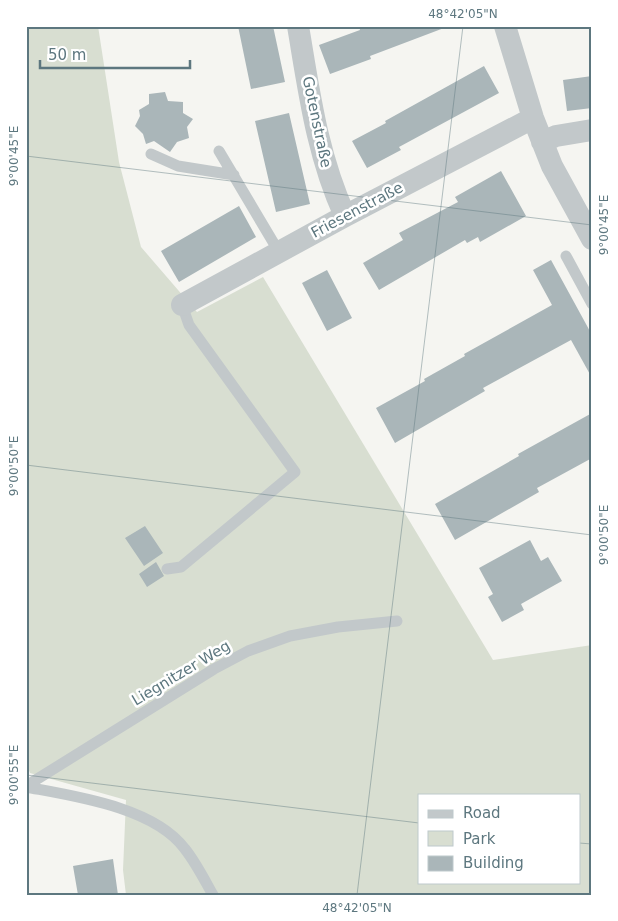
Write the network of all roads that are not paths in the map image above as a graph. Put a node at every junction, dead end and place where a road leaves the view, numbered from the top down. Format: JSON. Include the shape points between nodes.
{"nodes":[{"id":1,"x":298,"y":26,"type":"edge"},
{"id":2,"x":505,"y":26,"type":"edge"},
{"id":3,"x":532,"y":118,"type":"junction"},
{"id":4,"x":592,"y":130,"type":"edge"},
{"id":5,"x":542,"y":142,"type":"junction"},
{"id":6,"x":220,"y":151,"type":"dead end"},
{"id":7,"x":151,"y":154,"type":"dead end"},
{"id":8,"x":234,"y":175,"type":"junction"},
{"id":9,"x":345,"y":216,"type":"junction"},
{"id":10,"x":592,"y":239,"type":"edge"},
{"id":11,"x":279,"y":252,"type":"junction"},
{"id":12,"x":566,"y":256,"type":"dead end"},
{"id":13,"x":592,"y":304,"type":"edge"},
{"id":14,"x":182,"y":305,"type":"joint"},
{"id":15,"x":167,"y":569,"type":"dead end"},
{"id":16,"x":397,"y":621,"type":"dead end"},
{"id":17,"x":26,"y":787,"type":"edge"},
{"id":18,"x":213,"y":895,"type":"edge"}],
"edges":[{"from":1,"to":9,"type":"street","name":"Gotenstraße","via":[[317,138]]},
{"from":2,"to":3,"type":"street"},
{"from":3,"to":5,"type":"street"},
{"from":3,"to":9,"type":"street","name":"Friesenstraße"},
{"from":4,"to":5,"type":"street","via":[[556,136]]},
{"from":5,"to":10,"type":"street"},
{"from":6,"to":8,"type":"lane"},
{"from":7,"to":8,"type":"lane","via":[[178,166]]},
{"from":8,"to":11,"type":"lane"},
{"from":9,"to":11,"type":"street","name":"Friesenstraße"},
{"from":11,"to":14,"type":"street","name":"Friesenstraße"},
{"from":12,"to":13,"type":"lane"},
{"from":14,"to":15,"type":"lane","via":[[189,325],[296,472],[181,567]]},
{"from":16,"to":17,"type":"lane","name":"Liegnitzer Weg","via":[[290,636],[248,651]]},
{"from":17,"to":18,"type":"lane","via":[[88,798],[133,812],[164,830],[184,847]]}]}
